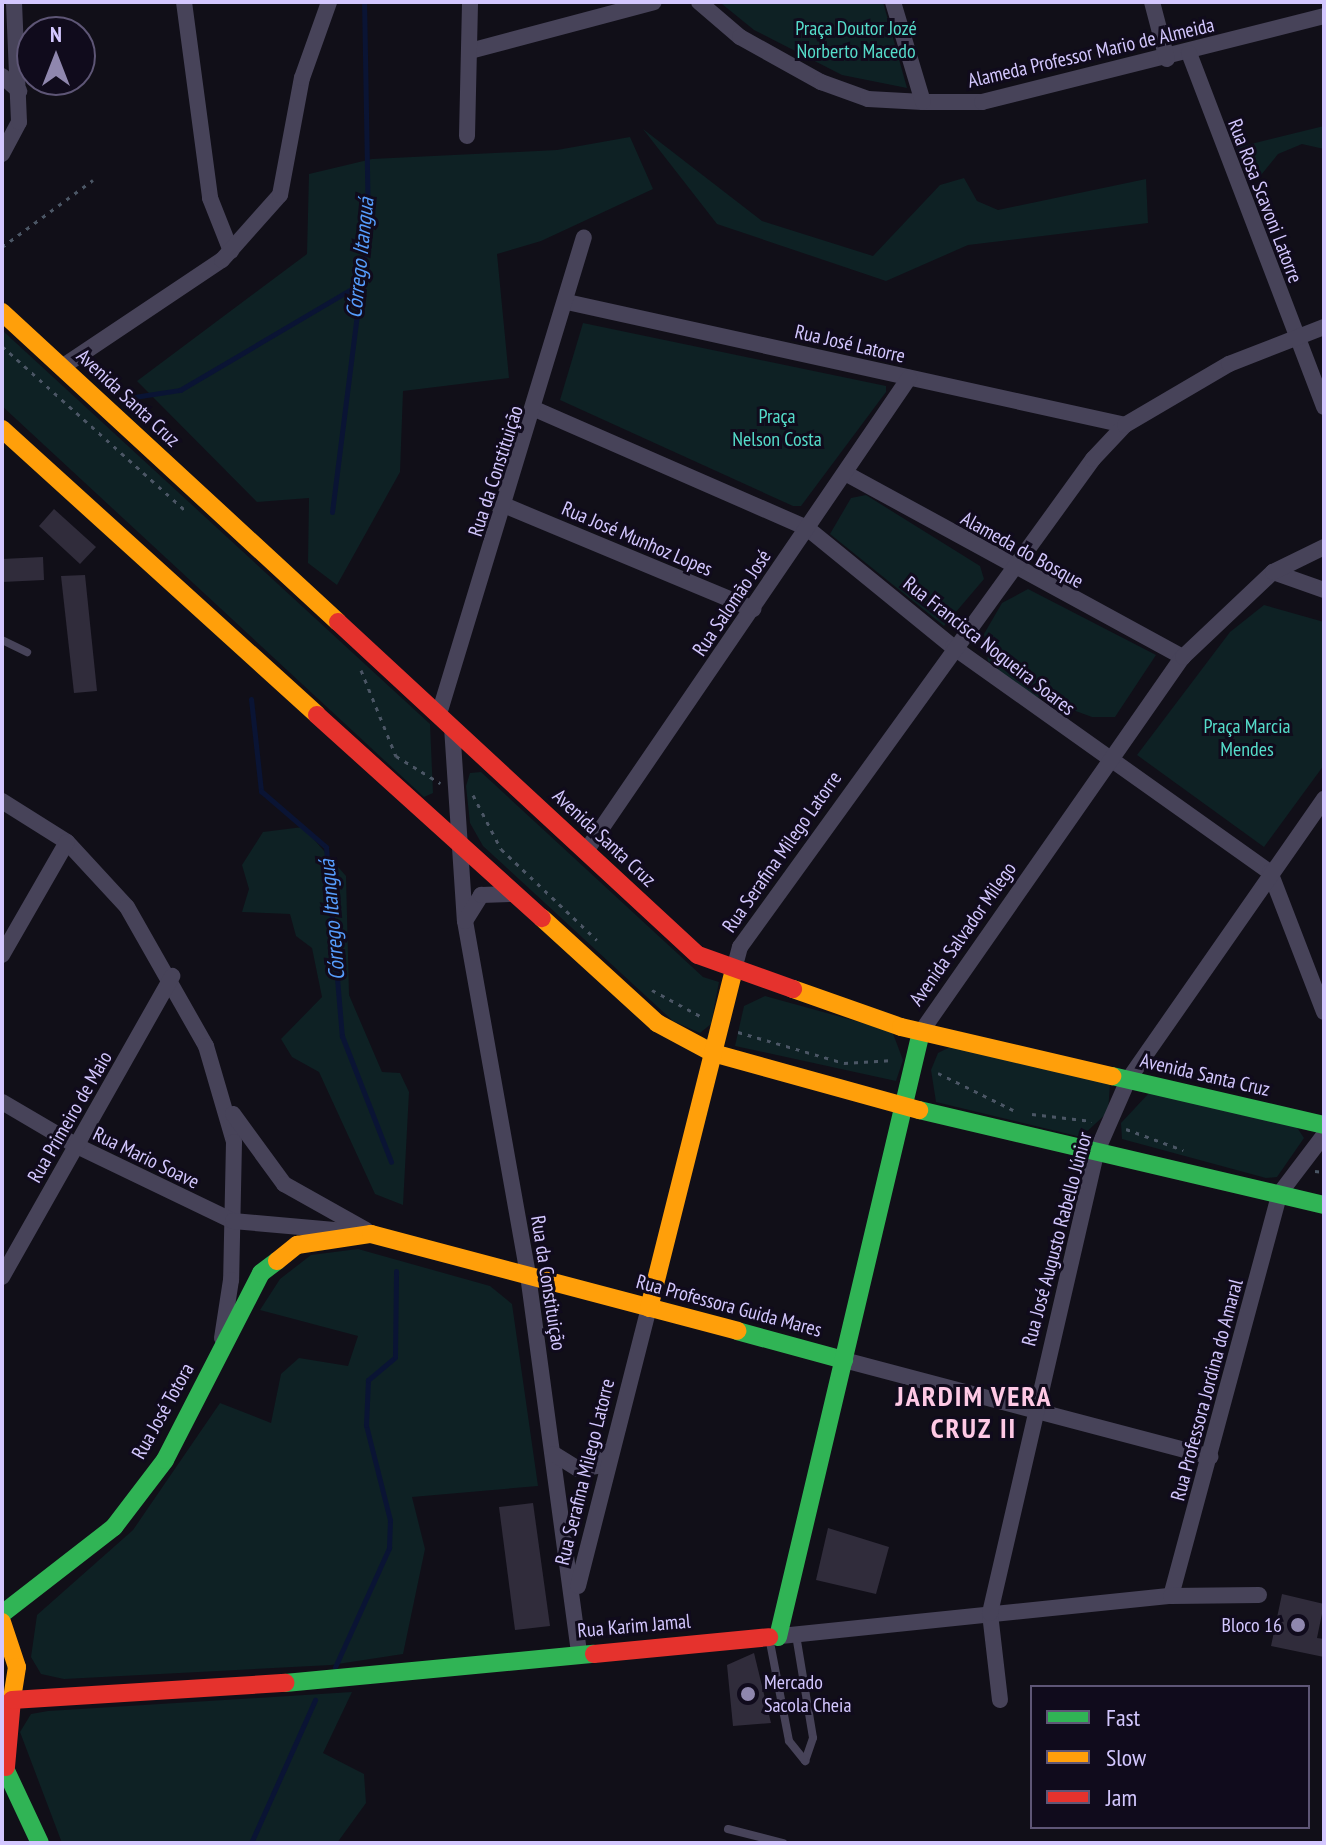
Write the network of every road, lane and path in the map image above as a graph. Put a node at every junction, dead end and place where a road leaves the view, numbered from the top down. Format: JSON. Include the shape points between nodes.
{"nodes":[{"id":1,"x":14,"y":2,"type":"edge"},
{"id":2,"x":184,"y":2,"type":"edge"},
{"id":3,"x":329,"y":2,"type":"edge"},
{"id":4,"x":470,"y":2,"type":"edge"},
{"id":5,"x":654,"y":2,"type":"edge"},
{"id":6,"x":699,"y":2,"type":"edge"},
{"id":7,"x":893,"y":2,"type":"edge"},
{"id":8,"x":1152,"y":2,"type":"edge"},
{"id":9,"x":1324,"y":16,"type":"edge"},
{"id":10,"x":16,"y":38,"type":"edge"},
{"id":11,"x":470,"y":51,"type":"junction"},
{"id":12,"x":1189,"y":53,"type":"junction"},
{"id":13,"x":1167,"y":59,"type":"junction"},
{"id":14,"x":19,"y":96,"type":"edge"},
{"id":15,"x":923,"y":102,"type":"junction"},
{"id":16,"x":467,"y":136,"type":"dead end"},
{"id":17,"x":2,"y":154,"type":"edge"},
{"id":18,"x":93,"y":180,"type":"dead end"},
{"id":19,"x":584,"y":238,"type":"dead end"},
{"id":20,"x":2,"y":247,"type":"edge"},
{"id":21,"x":231,"y":251,"type":"junction"},
{"id":22,"x":567,"y":302,"type":"junction"},
{"id":23,"x":2,"y":312,"type":"edge"},
{"id":24,"x":1324,"y":327,"type":"edge"},
{"id":25,"x":1297,"y":337,"type":"junction"},
{"id":26,"x":2,"y":346,"type":"edge"},
{"id":27,"x":62,"y":367,"type":"junction"},
{"id":28,"x":909,"y":378,"type":"junction"},
{"id":29,"x":1324,"y":407,"type":"edge"},
{"id":30,"x":537,"y":410,"type":"junction"},
{"id":31,"x":1125,"y":425,"type":"junction"},
{"id":32,"x":2,"y":429,"type":"edge"},
{"id":33,"x":845,"y":473,"type":"junction"},
{"id":34,"x":506,"y":506,"type":"junction"},
{"id":35,"x":192,"y":516,"type":"dead end"},
{"id":36,"x":807,"y":528,"type":"junction"},
{"id":37,"x":1324,"y":547,"type":"edge"},
{"id":38,"x":1010,"y":568,"type":"junction"},
{"id":39,"x":1273,"y":572,"type":"junction"},
{"id":40,"x":1324,"y":590,"type":"edge"},
{"id":41,"x":753,"y":609,"type":"junction"},
{"id":42,"x":2,"y":640,"type":"edge"},
{"id":43,"x":953,"y":647,"type":"junction"},
{"id":44,"x":27,"y":652,"type":"dead end"},
{"id":45,"x":1183,"y":657,"type":"junction"},
{"id":46,"x":358,"y":664,"type":"dead end"},
{"id":47,"x":446,"y":721,"type":"junction"},
{"id":48,"x":1108,"y":762,"type":"junction"},
{"id":49,"x":453,"y":788,"type":"junction"},
{"id":50,"x":1324,"y":799,"type":"edge"},
{"id":51,"x":2,"y":801,"type":"edge"},
{"id":52,"x":67,"y":842,"type":"junction"},
{"id":53,"x":456,"y":842,"type":"junction"},
{"id":54,"x":586,"y":851,"type":"junction"},
{"id":55,"x":1270,"y":872,"type":"junction"},
{"id":56,"x":513,"y":894,"type":"junction"},
{"id":57,"x":465,"y":921,"type":"junction"},
{"id":58,"x":600,"y":943,"type":"dead end"},
{"id":59,"x":2,"y":955,"type":"edge"},
{"id":60,"x":733,"y":973,"type":"junction"},
{"id":61,"x":172,"y":976,"type":"junction"},
{"id":62,"x":644,"y":985,"type":"dead end"},
{"id":63,"x":1324,"y":1012,"type":"edge"},
{"id":64,"x":719,"y":1024,"type":"junction"},
{"id":65,"x":921,"y":1032,"type":"junction"},
{"id":66,"x":713,"y":1053,"type":"junction"},
{"id":67,"x":894,"y":1060,"type":"dead end"},
{"id":68,"x":1128,"y":1080,"type":"junction"},
{"id":69,"x":2,"y":1102,"type":"edge"},
{"id":70,"x":226,"y":1102,"type":"junction"},
{"id":71,"x":904,"y":1106,"type":"junction"},
{"id":72,"x":1324,"y":1125,"type":"edge"},
{"id":73,"x":1324,"y":1135,"type":"edge"},
{"id":74,"x":77,"y":1146,"type":"junction"},
{"id":75,"x":1097,"y":1151,"type":"junction"},
{"id":76,"x":1280,"y":1193,"type":"junction"},
{"id":77,"x":1324,"y":1205,"type":"edge"},
{"id":78,"x":233,"y":1221,"type":"junction"},
{"id":79,"x":371,"y":1234,"type":"junction"},
{"id":80,"x":528,"y":1275,"type":"junction"},
{"id":81,"x":2,"y":1277,"type":"edge"},
{"id":82,"x":649,"y":1308,"type":"junction"},
{"id":83,"x":219,"y":1354,"type":"junction"},
{"id":84,"x":844,"y":1360,"type":"junction"},
{"id":85,"x":1033,"y":1410,"type":"junction"},
{"id":86,"x":614,"y":1445,"type":"junction"},
{"id":87,"x":553,"y":1453,"type":"junction"},
{"id":88,"x":1210,"y":1457,"type":"junction"},
{"id":89,"x":576,"y":1595,"type":"junction"},
{"id":90,"x":1259,"y":1595,"type":"dead end"},
{"id":91,"x":1171,"y":1596,"type":"junction"},
{"id":92,"x":990,"y":1613,"type":"junction"},
{"id":93,"x":2,"y":1614,"type":"edge"},
{"id":94,"x":2,"y":1622,"type":"edge"},
{"id":95,"x":781,"y":1637,"type":"junction"},
{"id":96,"x":579,"y":1653,"type":"junction"},
{"id":97,"x":1000,"y":1700,"type":"dead end"},
{"id":98,"x":7,"y":1701,"type":"edge"},
{"id":99,"x":4,"y":1764,"type":"edge"},
{"id":100,"x":728,"y":1829,"type":"dead end"},
{"id":101,"x":40,"y":1843,"type":"edge"},
{"id":102,"x":783,"y":1843,"type":"edge"}],
"edges":[{"from":1,"to":10,"type":"street"},
{"from":2,"to":21,"type":"street","via":[[210,198]]},
{"from":3,"to":21,"type":"street","via":[[302,78],[280,195]]},
{"from":4,"to":11,"type":"street"},
{"from":5,"to":11,"type":"street"},
{"from":6,"to":15,"type":"street","name":"Alameda Professor Mario de Almeida","via":[[740,37],[821,82],[868,99]]},
{"from":7,"to":15,"type":"street"},
{"from":8,"to":13,"type":"street"},
{"from":9,"to":12,"type":"street","name":"Alameda Professor Mario de Almeida"},
{"from":11,"to":16,"type":"street"},
{"from":12,"to":13,"type":"street","name":"Alameda Professor Mario de Almeida"},
{"from":12,"to":25,"type":"street","name":"Rua Rosa Scavoni Latorre"},
{"from":13,"to":15,"type":"street","name":"Alameda Professor Mario de Almeida","via":[[982,102]]},
{"from":14,"to":17,"type":"street","via":[[19,122]]},
{"from":18,"to":20,"type":"path"},
{"from":19,"to":22,"type":"street","name":"Rua da Constituição"},
{"from":21,"to":27,"type":"street"},
{"from":22,"to":28,"type":"street","name":"Rua José Latorre"},
{"from":22,"to":30,"type":"street","name":"Rua da Constituição"},
{"from":23,"to":27,"type":"main road","name":"Avenida Santa Cruz"},
{"from":24,"to":25,"type":"street","name":"Rua Serafina Milego Latorre"},
{"from":25,"to":29,"type":"street","name":"Rua Rosa Scavoni Latorre"},
{"from":25,"to":31,"type":"street","name":"Rua Serafina Milego Latorre","via":[[1229,364]]},
{"from":26,"to":35,"type":"path"},
{"from":27,"to":47,"type":"main road","name":"Avenida Santa Cruz"},
{"from":28,"to":31,"type":"street","name":"Rua José Latorre"},
{"from":28,"to":33,"type":"street","name":"Rua Salomão José"},
{"from":30,"to":34,"type":"street","name":"Rua da Constituição"},
{"from":30,"to":36,"type":"street","name":"Rua Francisca Nogueira Soares"},
{"from":31,"to":38,"type":"street","name":"Rua Serafina Milego Latorre"},
{"from":32,"to":53,"type":"main road"},
{"from":33,"to":36,"type":"street","name":"Rua Salomão José"},
{"from":33,"to":38,"type":"street","name":"Alameda do Bosque"},
{"from":34,"to":41,"type":"street","name":"Rua José Munhoz Lopes"},
{"from":34,"to":47,"type":"street","name":"Rua da Constituição"},
{"from":36,"to":41,"type":"street","name":"Rua Salomão José"},
{"from":36,"to":43,"type":"street","name":"Rua Francisca Nogueira Soares"},
{"from":37,"to":39,"type":"street","name":"Avenida Salvador Milego"},
{"from":38,"to":43,"type":"street","name":"Rua Serafina Milego Latorre"},
{"from":38,"to":45,"type":"street","name":"Alameda do Bosque"},
{"from":39,"to":40,"type":"street"},
{"from":39,"to":45,"type":"street","name":"Avenida Salvador Milego"},
{"from":41,"to":54,"type":"street","name":"Rua Salomão José"},
{"from":42,"to":44,"type":"lane"},
{"from":43,"to":48,"type":"street","name":"Rua Francisca Nogueira Soares"},
{"from":43,"to":60,"type":"street","name":"Rua Serafina Milego Latorre","via":[[740,947]]},
{"from":45,"to":48,"type":"street","name":"Avenida Salvador Milego"},
{"from":46,"to":49,"type":"path","via":[[396,756]]},
{"from":47,"to":49,"type":"street","name":"Rua da Constituição"},
{"from":47,"to":54,"type":"main road","name":"Avenida Santa Cruz"},
{"from":48,"to":55,"type":"street","name":"Rua Francisca Nogueira Soares"},
{"from":48,"to":65,"type":"street","name":"Avenida Salvador Milego"},
{"from":49,"to":53,"type":"street","name":"Rua da Constituição"},
{"from":49,"to":58,"type":"path","via":[[474,796],[501,849]]},
{"from":50,"to":55,"type":"street","name":"Rua José Augusto Rabello Júnior"},
{"from":51,"to":52,"type":"street"},
{"from":52,"to":59,"type":"street"},
{"from":52,"to":61,"type":"street","via":[[127,907]]},
{"from":53,"to":56,"type":"main road"},
{"from":53,"to":57,"type":"street","name":"Rua da Constituição"},
{"from":54,"to":60,"type":"main road","name":"Avenida Santa Cruz","via":[[698,955]]},
{"from":55,"to":63,"type":"street"},
{"from":55,"to":68,"type":"street","name":"Rua José Augusto Rabello Júnior"},
{"from":56,"to":57,"type":"street","via":[[481,895]]},
{"from":56,"to":66,"type":"main road","via":[[657,1023]]},
{"from":57,"to":80,"type":"street","name":"Rua da Constituição"},
{"from":60,"to":64,"type":"main road","name":"Rua Serafina Milego Latorre"},
{"from":60,"to":65,"type":"main road","name":"Avenida Santa Cruz"},
{"from":61,"to":70,"type":"street"},
{"from":61,"to":74,"type":"street","name":"Rua Primeiro de Maio"},
{"from":62,"to":64,"type":"path"},
{"from":64,"to":66,"type":"main road","name":"Rua Serafina Milego Latorre"},
{"from":64,"to":67,"type":"path","via":[[844,1063]]},
{"from":65,"to":68,"type":"main road","name":"Avenida Santa Cruz"},
{"from":65,"to":71,"type":"main road","name":"Avenida Salvador Milego"},
{"from":66,"to":71,"type":"main road"},
{"from":66,"to":82,"type":"main road","name":"Rua Serafina Milego Latorre"},
{"from":68,"to":72,"type":"main road","name":"Avenida Santa Cruz"},
{"from":68,"to":75,"type":"street","name":"Rua José Augusto Rabello Júnior"},
{"from":69,"to":74,"type":"street","name":"Rua Mario Soave"},
{"from":70,"to":78,"type":"street","name":"Rua José Totora","via":[[234,1142]]},
{"from":70,"to":79,"type":"street","via":[[284,1184]]},
{"from":71,"to":75,"type":"main road"},
{"from":71,"to":84,"type":"main road","name":"Avenida Salvador Milego"},
{"from":73,"to":76,"type":"street"},
{"from":74,"to":78,"type":"street","name":"Rua Mario Soave"},
{"from":74,"to":81,"type":"street","name":"Rua Primeiro de Maio"},
{"from":75,"to":76,"type":"main road"},
{"from":75,"to":85,"type":"street","name":"Rua José Augusto Rabello Júnior"},
{"from":76,"to":77,"type":"main road"},
{"from":76,"to":88,"type":"street","name":"Rua Professora Jordina do Amaral"},
{"from":78,"to":79,"type":"street","name":"Rua Professora Guida Mares"},
{"from":78,"to":83,"type":"street","name":"Rua José Totora"},
{"from":79,"to":80,"type":"main road","name":"Rua Professora Guida Mares"},
{"from":79,"to":83,"type":"main road","name":"Rua José Totora","via":[[297,1245],[261,1273]]},
{"from":80,"to":82,"type":"main road","name":"Rua Professora Guida Mares"},
{"from":80,"to":87,"type":"street","name":"Rua da Constituição"},
{"from":82,"to":84,"type":"main road","name":"Rua Professora Guida Mares"},
{"from":82,"to":86,"type":"street","name":"Rua Serafina Milego Latorre"},
{"from":83,"to":93,"type":"main road","name":"Rua José Totora","via":[[165,1460],[114,1527]]},
{"from":84,"to":85,"type":"street","name":"Rua Professora Guida Mares"},
{"from":84,"to":95,"type":"main road","name":"Avenida Salvador Milego"},
{"from":85,"to":88,"type":"street","name":"Rua Professora Guida Mares"},
{"from":85,"to":92,"type":"street","name":"Rua José Augusto Rabello Júnior"},
{"from":86,"to":87,"type":"street","via":[[597,1466],[578,1469]]},
{"from":86,"to":89,"type":"street","name":"Rua Serafina Milego Latorre"},
{"from":87,"to":89,"type":"street","name":"Rua da Constituição"},
{"from":88,"to":91,"type":"street","name":"Rua Professora Jordina do Amaral"},
{"from":89,"to":96,"type":"street","name":"Rua da Constituição"},
{"from":90,"to":91,"type":"street","name":"Rua Karim Jamal"},
{"from":91,"to":92,"type":"street","name":"Rua Karim Jamal"},
{"from":92,"to":95,"type":"street","name":"Rua Karim Jamal"},
{"from":92,"to":97,"type":"street","name":"Rua José Augusto Rabello Júnior"},
{"from":94,"to":98,"type":"main road","via":[[17,1667]]},
{"from":95,"to":95,"type":"lane","via":[[789,1741],[805,1761],[813,1738]]},
{"from":95,"to":96,"type":"main road","name":"Rua Karim Jamal"},
{"from":96,"to":98,"type":"main road","name":"Rua Karim Jamal","via":[[341,1679]]},
{"from":98,"to":99,"type":"main road"},
{"from":99,"to":101,"type":"main road"},
{"from":100,"to":102,"type":"lane"}]}
